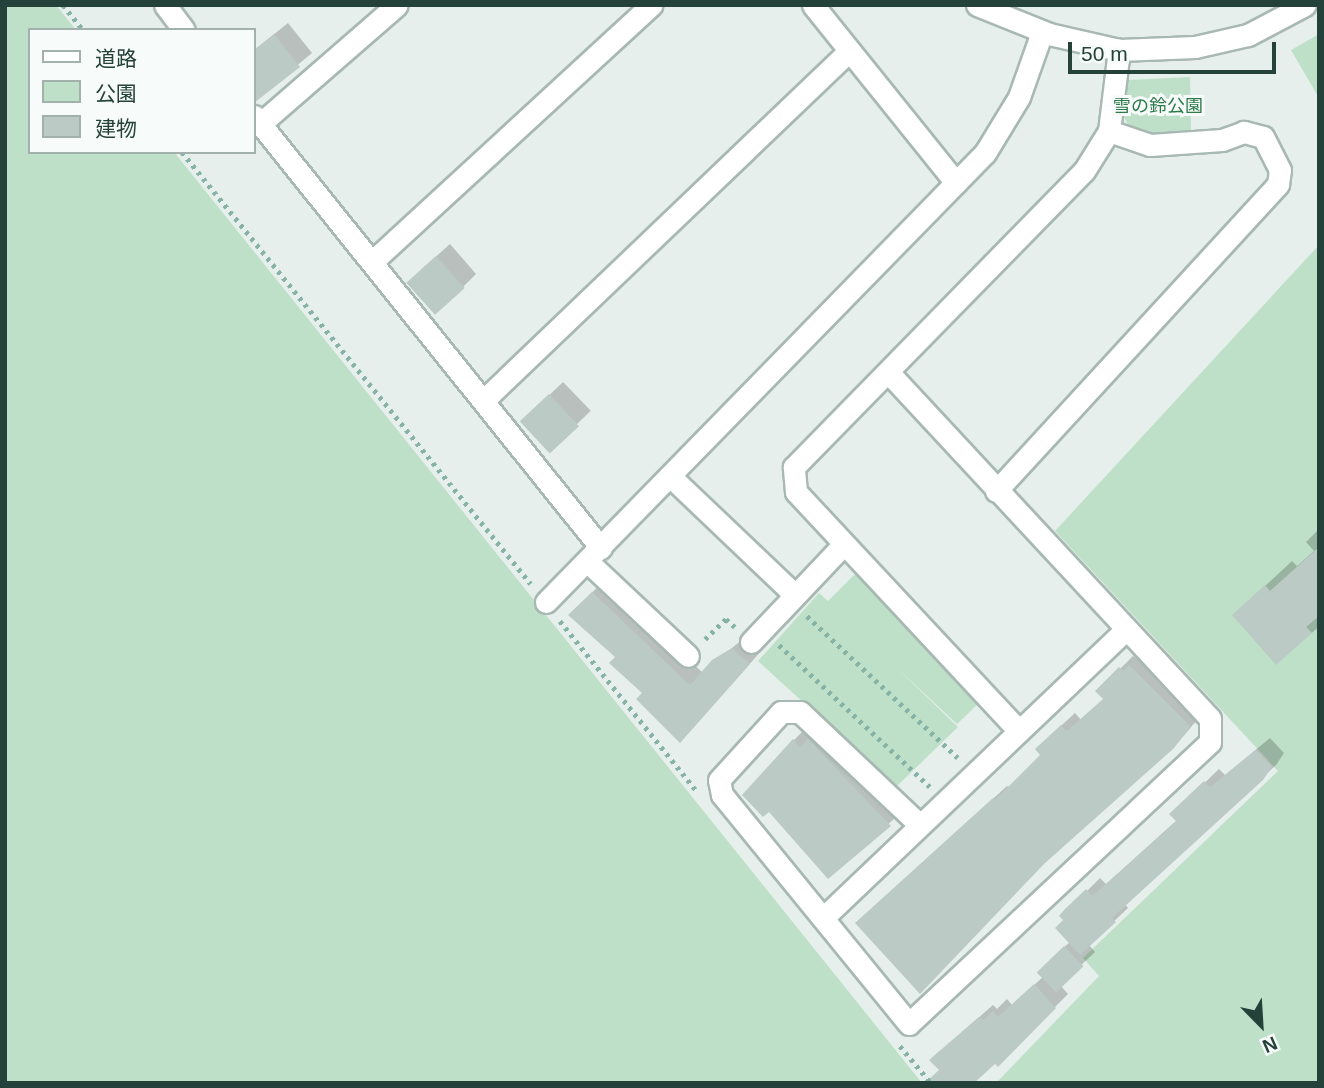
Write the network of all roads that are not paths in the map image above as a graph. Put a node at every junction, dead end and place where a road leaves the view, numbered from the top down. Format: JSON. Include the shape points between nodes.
{"nodes":[{"id":1,"x":164,"y":5,"type":"edge"},
{"id":2,"x":397,"y":5,"type":"edge"},
{"id":3,"x":651,"y":5,"type":"edge"},
{"id":4,"x":813,"y":5,"type":"edge"},
{"id":5,"x":977,"y":5,"type":"edge"},
{"id":6,"x":1305,"y":5,"type":"edge"},
{"id":7,"x":182,"y":28,"type":"edge"},
{"id":8,"x":1042,"y":32,"type":"junction"},
{"id":9,"x":1119,"y":50,"type":"junction"},
{"id":10,"x":849,"y":51,"type":"junction"},
{"id":11,"x":257,"y":120,"type":"edge"},
{"id":12,"x":1109,"y":131,"type":"junction"},
{"id":13,"x":956,"y":183,"type":"junction"},
{"id":14,"x":374,"y":260,"type":"junction"},
{"id":15,"x":888,"y":372,"type":"junction"},
{"id":16,"x":485,"y":399,"type":"junction"},
{"id":17,"x":671,"y":477,"type":"junction"},
{"id":18,"x":996,"y":491,"type":"junction"},
{"id":19,"x":844,"y":545,"type":"junction"},
{"id":20,"x":595,"y":555,"type":"junction"},
{"id":21,"x":795,"y":595,"type":"junction"},
{"id":22,"x":546,"y":602,"type":"road end"},
{"id":23,"x":1125,"y":630,"type":"junction"},
{"id":24,"x":751,"y":642,"type":"road end"},
{"id":25,"x":688,"y":656,"type":"road end"},
{"id":26,"x":1018,"y":732,"type":"junction"},
{"id":27,"x":919,"y":824,"type":"junction"},
{"id":28,"x":823,"y":918,"type":"junction"}],
"edges":[{"from":1,"to":7,"type":"street"},
{"from":2,"to":11,"type":"street"},
{"from":3,"to":14,"type":"street"},
{"from":4,"to":10,"type":"street"},
{"from":5,"to":8,"type":"street"},
{"from":6,"to":9,"type":"street","via":[[1248,35],[1195,47]]},
{"from":8,"to":9,"type":"street"},
{"from":8,"to":13,"type":"street","via":[[1010,117]]},
{"from":9,"to":12,"type":"street"},
{"from":10,"to":13,"type":"street"},
{"from":10,"to":16,"type":"street"},
{"from":11,"to":14,"type":"street"},
{"from":12,"to":15,"type":"street","via":[[1084,171]]},
{"from":12,"to":18,"type":"street","via":[[1150,145],[1222,140],[1244,132],[1263,137],[1280,170],[1278,184]]},
{"from":13,"to":17,"type":"street"},
{"from":14,"to":16,"type":"street"},
{"from":15,"to":18,"type":"street"},
{"from":15,"to":19,"type":"street","via":[[794,467],[796,492]]},
{"from":16,"to":20,"type":"street"},
{"from":17,"to":20,"type":"street"},
{"from":17,"to":21,"type":"street"},
{"from":18,"to":23,"type":"street"},
{"from":19,"to":21,"type":"street"},
{"from":19,"to":26,"type":"street"},
{"from":20,"to":22,"type":"street"},
{"from":20,"to":25,"type":"street"},
{"from":21,"to":24,"type":"street"},
{"from":23,"to":26,"type":"street"},
{"from":23,"to":28,"type":"street","via":[[1210,719],[1210,742],[909,1024]]},
{"from":26,"to":27,"type":"street"},
{"from":27,"to":28,"type":"street"},
{"from":27,"to":28,"type":"street","via":[[800,712],[781,712],[719,780],[722,795]]}]}
